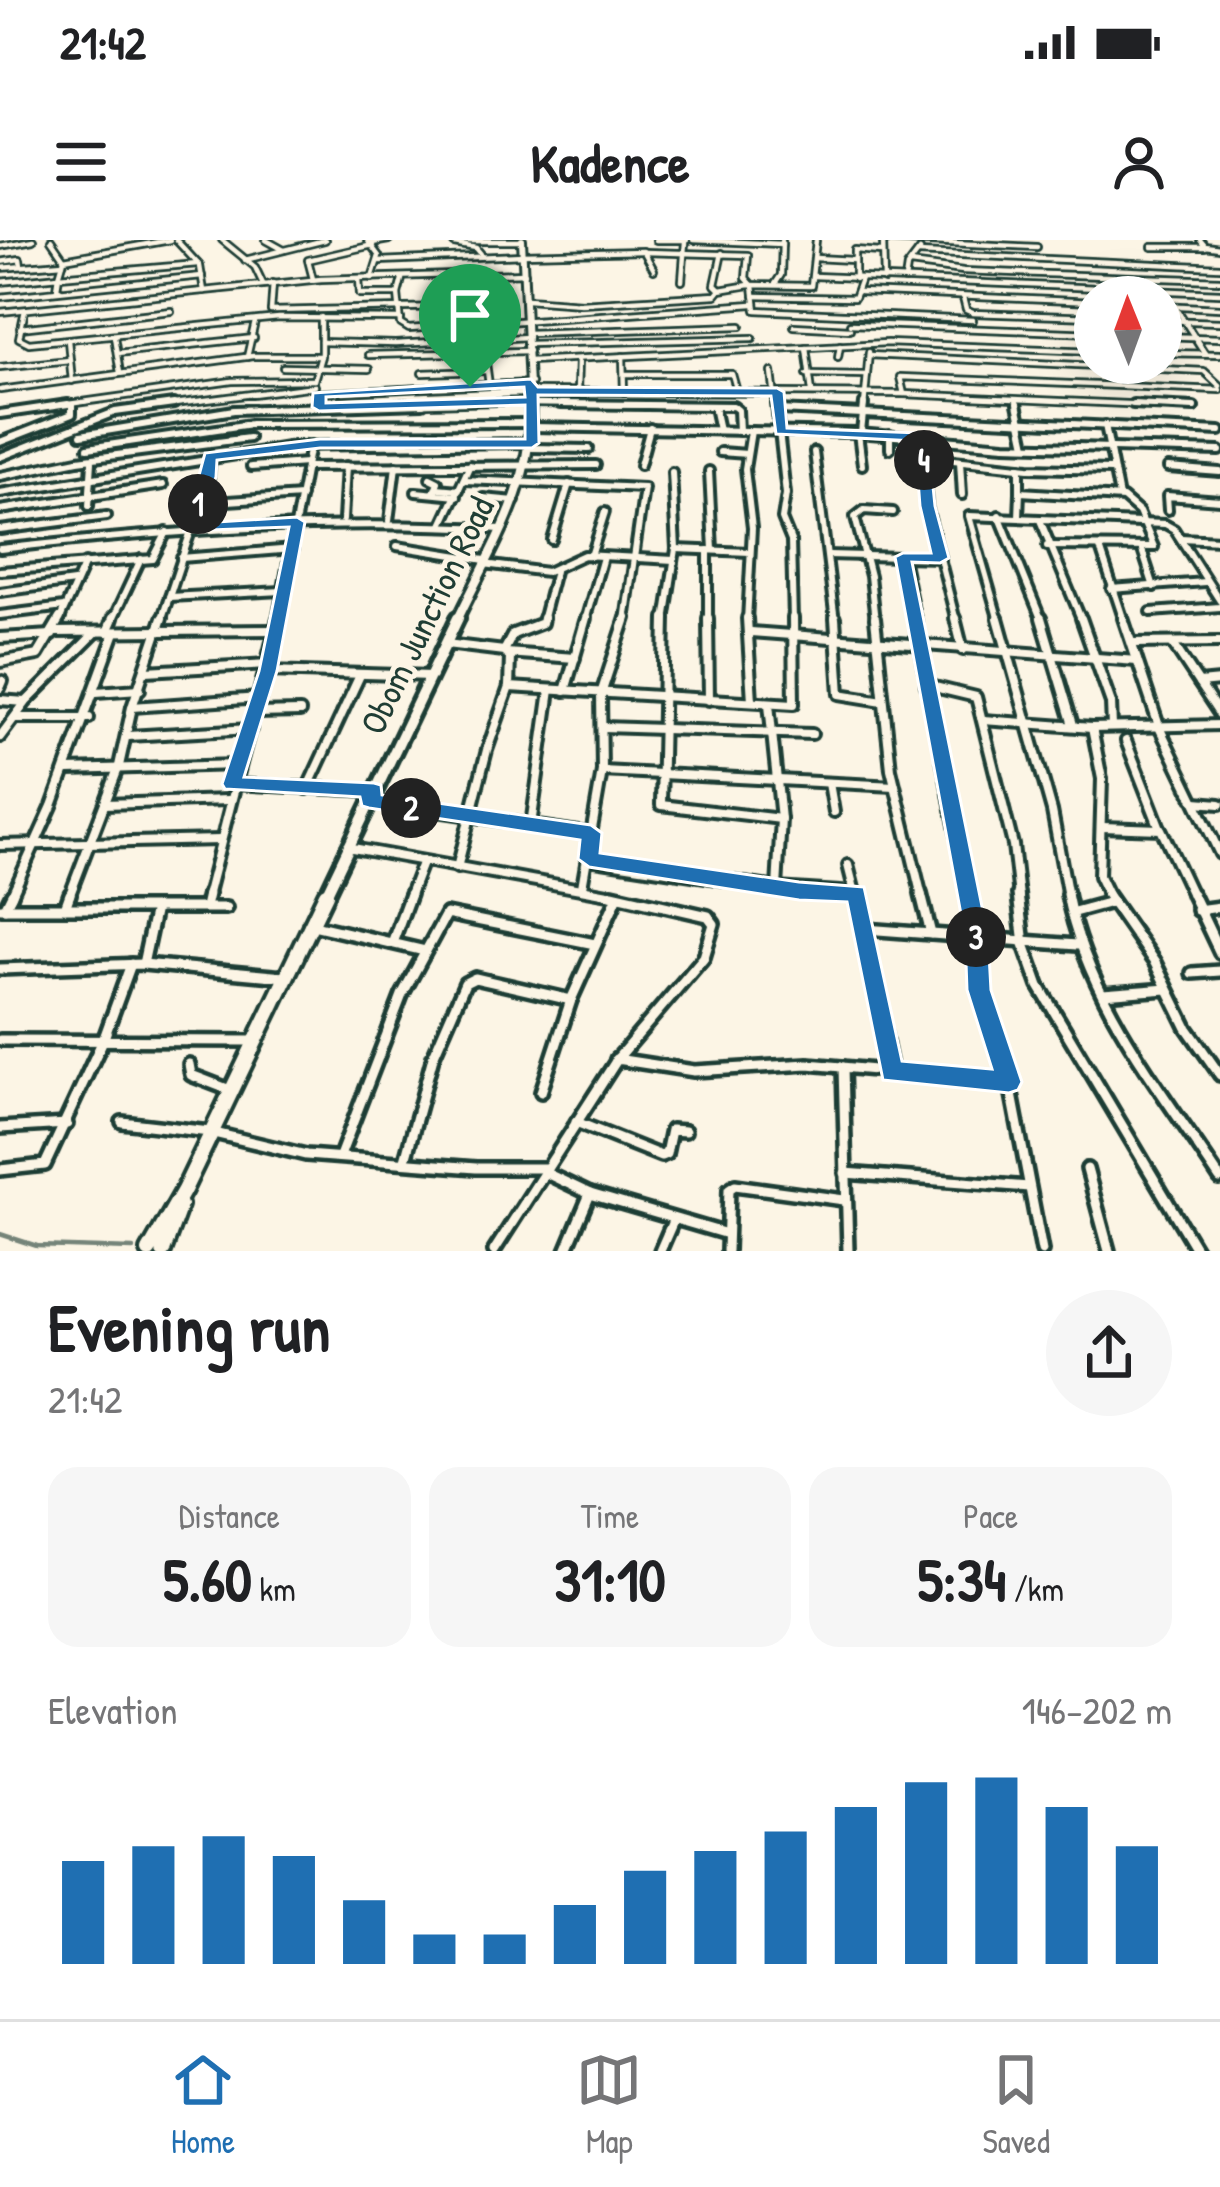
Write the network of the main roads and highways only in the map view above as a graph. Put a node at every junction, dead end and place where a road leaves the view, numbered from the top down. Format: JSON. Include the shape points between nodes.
{"nodes":[{"id":1,"x":523,"y":247,"type":"edge"},
{"id":2,"x":184,"y":1190,"type":"junction"},
{"id":3,"x":149,"y":1251,"type":"edge"},
{"id":4,"x":163,"y":1251,"type":"edge"}],
"edges":[{"from":1,"to":2,"type":"main road","name":"Obom Junction Road","via":[[532,425],[524,481]]},
{"from":2,"to":3,"type":"main road","name":"Obom Junction Road"},
{"from":2,"to":4,"type":"main road","name":"Obom Junction Road"}]}
